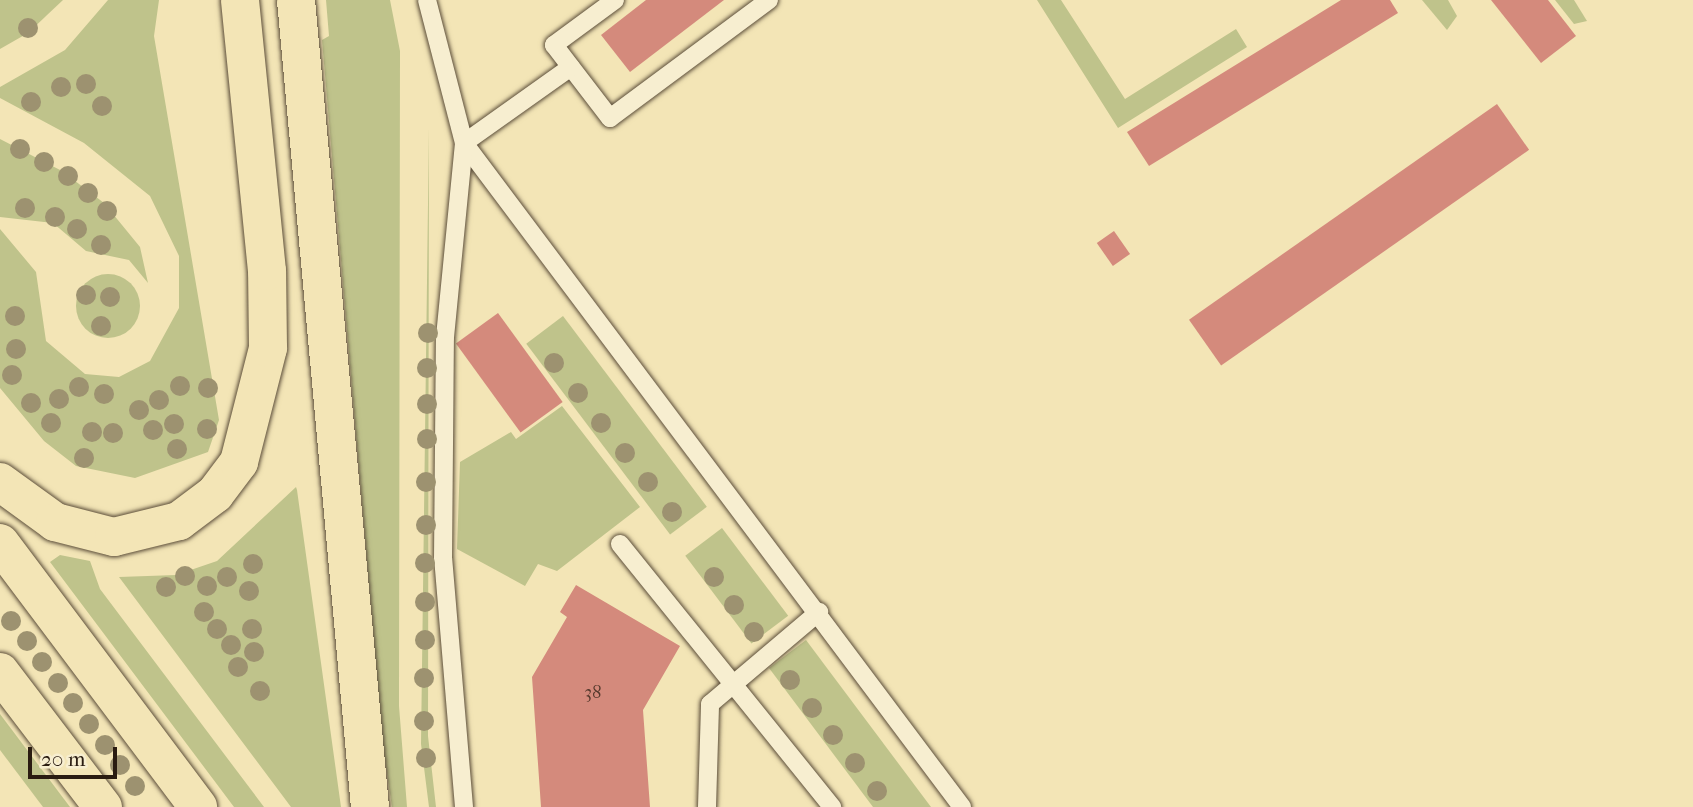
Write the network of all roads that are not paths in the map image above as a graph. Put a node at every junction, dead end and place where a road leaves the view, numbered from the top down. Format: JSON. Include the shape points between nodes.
{"nodes":[{"id":1,"x":427,"y":0,"type":"edge"},
{"id":2,"x":615,"y":0,"type":"edge"},
{"id":3,"x":769,"y":0,"type":"edge"},
{"id":4,"x":296,"y":3,"type":"edge"},
{"id":5,"x":241,"y":7,"type":"edge"},
{"id":6,"x":571,"y":67,"type":"junction"},
{"id":7,"x":464,"y":143,"type":"junction"},
{"id":8,"x":0,"y":481,"type":"edge"},
{"id":9,"x":0,"y":543,"type":"edge"},
{"id":10,"x":620,"y":544,"type":"dead end"},
{"id":11,"x":819,"y":612,"type":"junction"},
{"id":12,"x":0,"y":672,"type":"edge"},
{"id":13,"x":734,"y":680,"type":"junction"},
{"id":14,"x":103,"y":807,"type":"edge"},
{"id":15,"x":198,"y":807,"type":"edge"},
{"id":16,"x":370,"y":807,"type":"edge"},
{"id":17,"x":464,"y":807,"type":"edge"},
{"id":18,"x":707,"y":807,"type":"edge"},
{"id":19,"x":832,"y":807,"type":"edge"},
{"id":20,"x":962,"y":807,"type":"edge"}],
"edges":[{"from":1,"to":7,"type":"lane"},
{"from":2,"to":6,"type":"lane","via":[[554,45]]},
{"from":3,"to":6,"type":"lane","via":[[610,118]]},
{"from":4,"to":16,"type":"highway"},
{"from":5,"to":8,"type":"highway","via":[[267,271],[268,348],[239,462],[215,494],[179,521],[114,537],[55,522]]},
{"from":6,"to":7,"type":"lane"},
{"from":7,"to":11,"type":"lane"},
{"from":7,"to":17,"type":"lane","via":[[444,337],[443,545],[444,630]]},
{"from":9,"to":15,"type":"highway"},
{"from":10,"to":13,"type":"lane"},
{"from":11,"to":13,"type":"lane"},
{"from":11,"to":20,"type":"lane"},
{"from":12,"to":14,"type":"highway"},
{"from":13,"to":18,"type":"lane","via":[[710,704]]},
{"from":13,"to":19,"type":"lane"}]}
